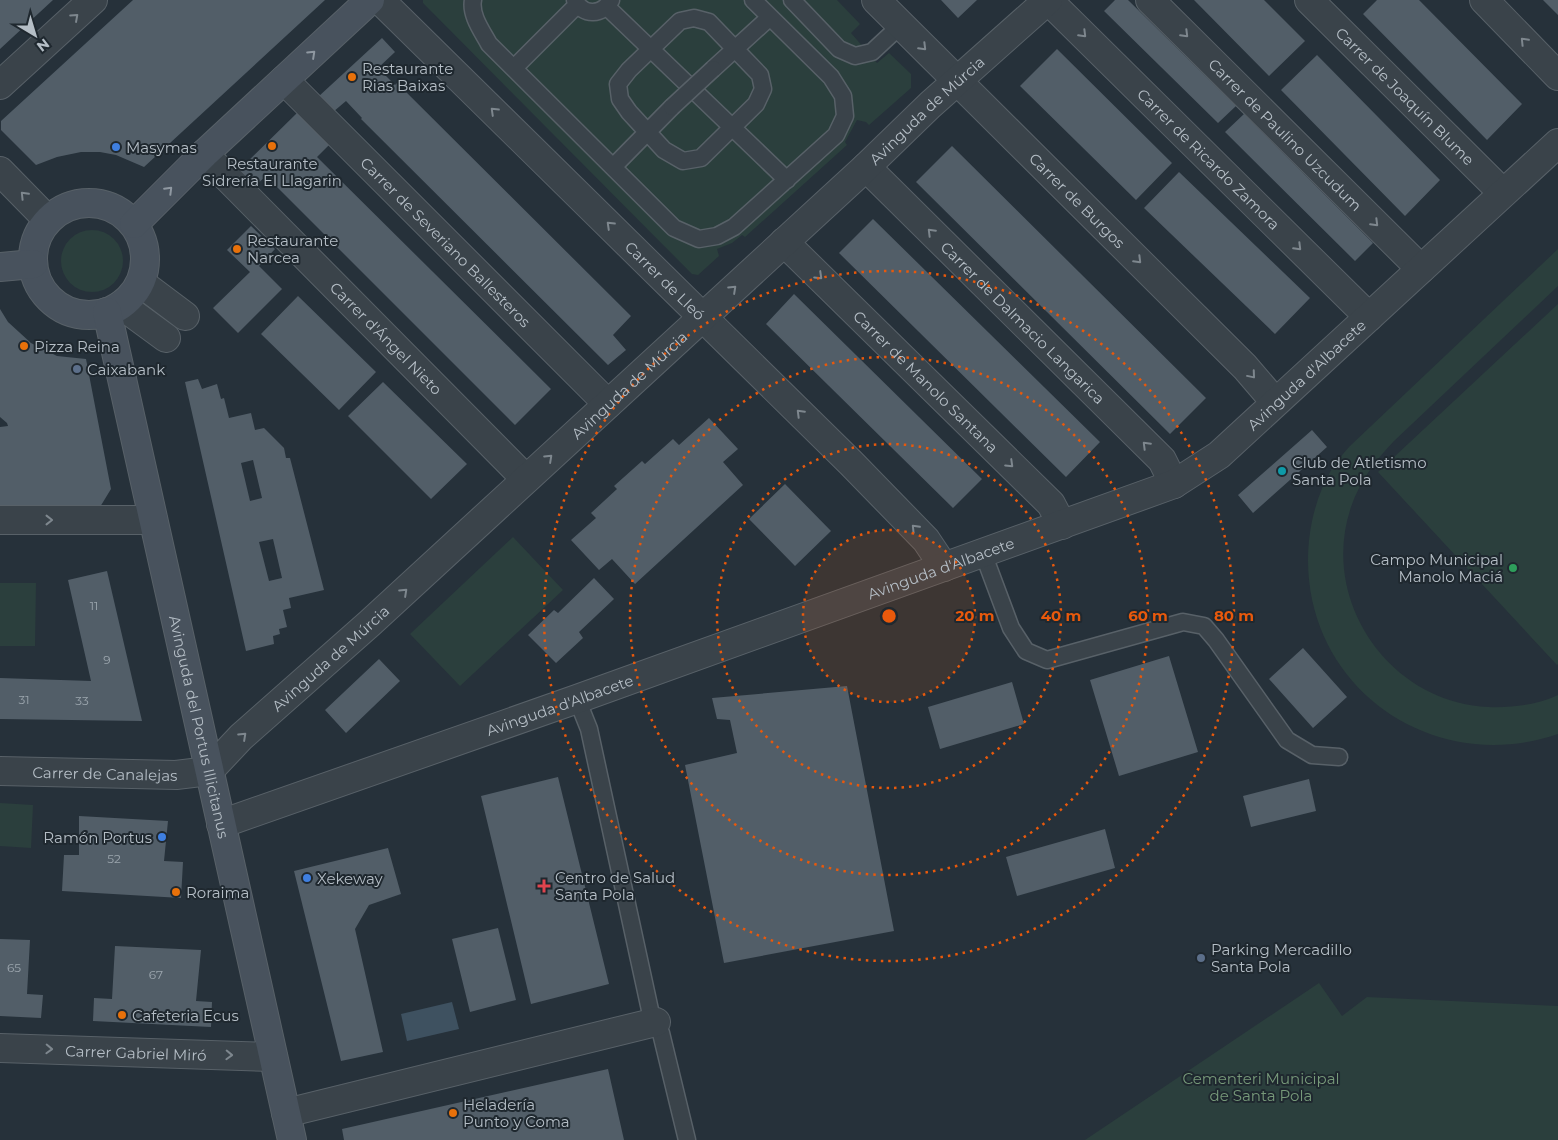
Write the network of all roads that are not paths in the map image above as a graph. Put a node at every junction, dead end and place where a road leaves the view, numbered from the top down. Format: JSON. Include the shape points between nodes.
{"nodes":[{"id":1,"x":93,"y":0,"type":"edge"},
{"id":2,"x":370,"y":0,"type":"edge"},
{"id":3,"x":380,"y":0,"type":"edge"},
{"id":4,"x":473,"y":0,"type":"edge"},
{"id":5,"x":753,"y":0,"type":"edge"},
{"id":6,"x":792,"y":0,"type":"edge"},
{"id":7,"x":876,"y":0,"type":"edge"},
{"id":8,"x":1048,"y":0,"type":"edge"},
{"id":9,"x":1150,"y":0,"type":"edge"},
{"id":10,"x":1309,"y":0,"type":"edge"},
{"id":11,"x":1484,"y":0,"type":"edge"},
{"id":12,"x":576,"y":3,"type":"edge"},
{"id":13,"x":609,"y":3,"type":"edge"},
{"id":14,"x":770,"y":17,"type":"junction"},
{"id":15,"x":901,"y":25,"type":"junction"},
{"id":16,"x":735,"y":49,"type":"junction"},
{"id":17,"x":651,"y":50,"type":"junction"},
{"id":18,"x":514,"y":68,"type":"junction"},
{"id":19,"x":1558,"y":76,"type":"edge"},
{"id":20,"x":284,"y":80,"type":"junction"},
{"id":21,"x":958,"y":81,"type":"junction"},
{"id":22,"x":0,"y":85,"type":"edge"},
{"id":23,"x":732,"y":128,"type":"junction"},
{"id":24,"x":647,"y":132,"type":"junction"},
{"id":25,"x":1558,"y":142,"type":"edge"},
{"id":26,"x":204,"y":154,"type":"junction"},
{"id":27,"x":614,"y":166,"type":"junction"},
{"id":28,"x":866,"y":167,"type":"junction"},
{"id":29,"x":0,"y":170,"type":"edge"},
{"id":30,"x":787,"y":180,"type":"junction"},
{"id":31,"x":1503,"y":193,"type":"junction"},
{"id":32,"x":48,"y":220,"type":"junction"},
{"id":33,"x":134,"y":224,"type":"junction"},
{"id":34,"x":784,"y":242,"type":"junction"},
{"id":35,"x":33,"y":264,"type":"junction"},
{"id":36,"x":0,"y":267,"type":"edge"},
{"id":37,"x":1421,"y":269,"type":"junction"},
{"id":38,"x":141,"y":282,"type":"junction"},
{"id":39,"x":114,"y":309,"type":"junction"},
{"id":40,"x":185,"y":316,"type":"dead end"},
{"id":41,"x":703,"y":317,"type":"junction"},
{"id":42,"x":1369,"y":317,"type":"junction"},
{"id":43,"x":166,"y":338,"type":"dead end"},
{"id":44,"x":1275,"y":402,"type":"junction"},
{"id":45,"x":608,"y":404,"type":"junction"},
{"id":46,"x":526,"y":479,"type":"junction"},
{"id":47,"x":1174,"y":484,"type":"junction"},
{"id":48,"x":0,"y":520,"type":"edge"},
{"id":49,"x":153,"y":520,"type":"junction"},
{"id":50,"x":1062,"y":526,"type":"junction"},
{"id":51,"x":983,"y":553,"type":"junction"},
{"id":52,"x":944,"y":567,"type":"junction"},
{"id":53,"x":578,"y":699,"type":"junction"},
{"id":54,"x":1339,"y":757,"type":"dead end"},
{"id":55,"x":0,"y":771,"type":"edge"},
{"id":56,"x":209,"y":771,"type":"junction"},
{"id":57,"x":221,"y":824,"type":"junction"},
{"id":58,"x":656,"y":1022,"type":"junction"},
{"id":59,"x":0,"y":1048,"type":"edge"},
{"id":60,"x":273,"y":1057,"type":"junction"},
{"id":61,"x":286,"y":1113,"type":"junction"},
{"id":62,"x":292,"y":1140,"type":"edge"},
{"id":63,"x":687,"y":1140,"type":"edge"}],
"edges":[{"from":22,"to":1,"type":"street","one_way":true},
{"from":20,"to":2,"type":"street","one_way":true},
{"from":41,"to":3,"type":"street","name":"Carrer de Lleó","one_way":true},
{"from":4,"to":18,"type":"lane","via":[[476,20],[489,44]]},
{"from":5,"to":14,"type":"lane"},
{"from":6,"to":15,"type":"lane","via":[[840,49],[855,56],[872,52]]},
{"from":7,"to":15,"type":"street","name":"Carrer de Burgos"},
{"from":8,"to":21,"type":"street","name":"Avinguda de Múrcia"},
{"from":8,"to":42,"type":"street","name":"Carrer de Ricardo Zamora","one_way":true},
{"from":9,"to":37,"type":"street","name":"Carrer de Paulino Uzcudum","one_way":true},
{"from":10,"to":31,"type":"street","name":"Carrer de Joaquín Blume"},
{"from":19,"to":11,"type":"street","one_way":true},
{"from":12,"to":13,"type":"lane","via":[[586,12],[597,12]]},
{"from":12,"to":18,"type":"lane"},
{"from":13,"to":17,"type":"lane"},
{"from":14,"to":16,"type":"lane"},
{"from":14,"to":30,"type":"lane","via":[[831,77],[843,96],[845,116],[836,135]]},
{"from":15,"to":21,"type":"street","name":"Carrer de Burgos","one_way":true},
{"from":16,"to":17,"type":"lane","via":[[709,22],[694,18],[680,21]]},
{"from":16,"to":23,"type":"lane","via":[[760,75],[763,89],[756,104]]},
{"from":16,"to":24,"type":"lane","bridge":true},
{"from":17,"to":23,"type":"lane"},
{"from":17,"to":24,"type":"lane","via":[[618,84],[620,99]]},
{"from":18,"to":27,"type":"lane"},
{"from":20,"to":26,"type":"street"},
{"from":20,"to":45,"type":"street","name":"Carrer de Severiano Ballesteros"},
{"from":21,"to":28,"type":"street","name":"Avinguda de Múrcia"},
{"from":21,"to":44,"type":"street","name":"Carrer de Burgos","one_way":true,"via":[[1245,367]]},
{"from":23,"to":24,"type":"lane","via":[[701,158],[683,161],[664,150]]},
{"from":23,"to":30,"type":"lane"},
{"from":24,"to":27,"type":"lane"},
{"from":25,"to":31,"type":"street","name":"Avinguda d'Albacete"},
{"from":33,"to":26,"type":"street","one_way":true},
{"from":26,"to":46,"type":"street","name":"Carrer d'Ángel Nieto"},
{"from":27,"to":30,"type":"lane","via":[[674,228],[699,238],[717,236],[734,227]]},
{"from":28,"to":34,"type":"street","name":"Avinguda de Múrcia"},
{"from":47,"to":28,"type":"street","name":"Carrer de Dalmacio Langarica","one_way":true,"via":[[1162,460]]},
{"from":32,"to":29,"type":"street","one_way":true},
{"from":31,"to":37,"type":"street","name":"Avinguda d'Albacete"},
{"from":32,"to":33,"type":"street","via":[[64,208],[83,203],[102,204],[120,211]]},
{"from":32,"to":35,"type":"street","via":[[39,233]]},
{"from":33,"to":38,"type":"street","via":[[146,252]]},
{"from":41,"to":34,"type":"street","name":"Avinguda de Múrcia","one_way":true},
{"from":34,"to":50,"type":"street","name":"Carrer de Manolo Santana","one_way":true,"via":[[1051,504]]},
{"from":35,"to":36,"type":"street"},
{"from":35,"to":39,"type":"street","via":[[37,280],[58,306],[90,315]]},
{"from":37,"to":42,"type":"street","name":"Avinguda d'Albacete"},
{"from":38,"to":39,"type":"street","via":[[132,295]]},
{"from":38,"to":40,"type":"street"},
{"from":39,"to":43,"type":"street"},
{"from":39,"to":49,"type":"street","name":"Avinguda del Portus Illicitanus"},
{"from":41,"to":45,"type":"street","name":"Avinguda de Múrcia"},
{"from":52,"to":41,"type":"street","name":"Carrer de Lleó","one_way":true,"via":[[926,540]]},
{"from":42,"to":44,"type":"street","name":"Avinguda d'Albacete"},
{"from":44,"to":47,"type":"street","name":"Avinguda d'Albacete","via":[[1219,455]]},
{"from":46,"to":45,"type":"street","name":"Avinguda de Múrcia","one_way":true},
{"from":56,"to":46,"type":"street","name":"Avinguda de Múrcia","one_way":true,"via":[[241,737]]},
{"from":47,"to":50,"type":"street","name":"Avinguda d'Albacete"},
{"from":48,"to":49,"type":"street","one_way":true},
{"from":49,"to":56,"type":"street","name":"Avinguda del Portus Illicitanus"},
{"from":50,"to":51,"type":"street","name":"Avinguda d'Albacete"},
{"from":51,"to":52,"type":"street","name":"Avinguda d'Albacete"},
{"from":51,"to":54,"type":"lane","via":[[1011,628],[1026,651],[1047,660],[1183,622],[1204,626],[1287,740],[1312,755]]},
{"from":52,"to":53,"type":"street","name":"Avinguda d'Albacete"},
{"from":53,"to":57,"type":"street","name":"Avinguda d'Albacete"},
{"from":53,"to":58,"type":"lane","via":[[590,729],[650,1010]]},
{"from":55,"to":56,"type":"street","name":"Carrer de Canalejas","via":[[176,775]]},
{"from":56,"to":57,"type":"street","name":"Avinguda del Portus Illicitanus"},
{"from":57,"to":60,"type":"street","name":"Avinguda del Portus Illicitanus"},
{"from":58,"to":61,"type":"street"},
{"from":58,"to":63,"type":"lane"},
{"from":59,"to":60,"type":"street","name":"Carrer Gabriel Miró","one_way":true},
{"from":60,"to":61,"type":"street","name":"Avinguda del Portus Illicitanus"},
{"from":61,"to":62,"type":"street","name":"Avinguda del Portus Illicitanus"}]}
